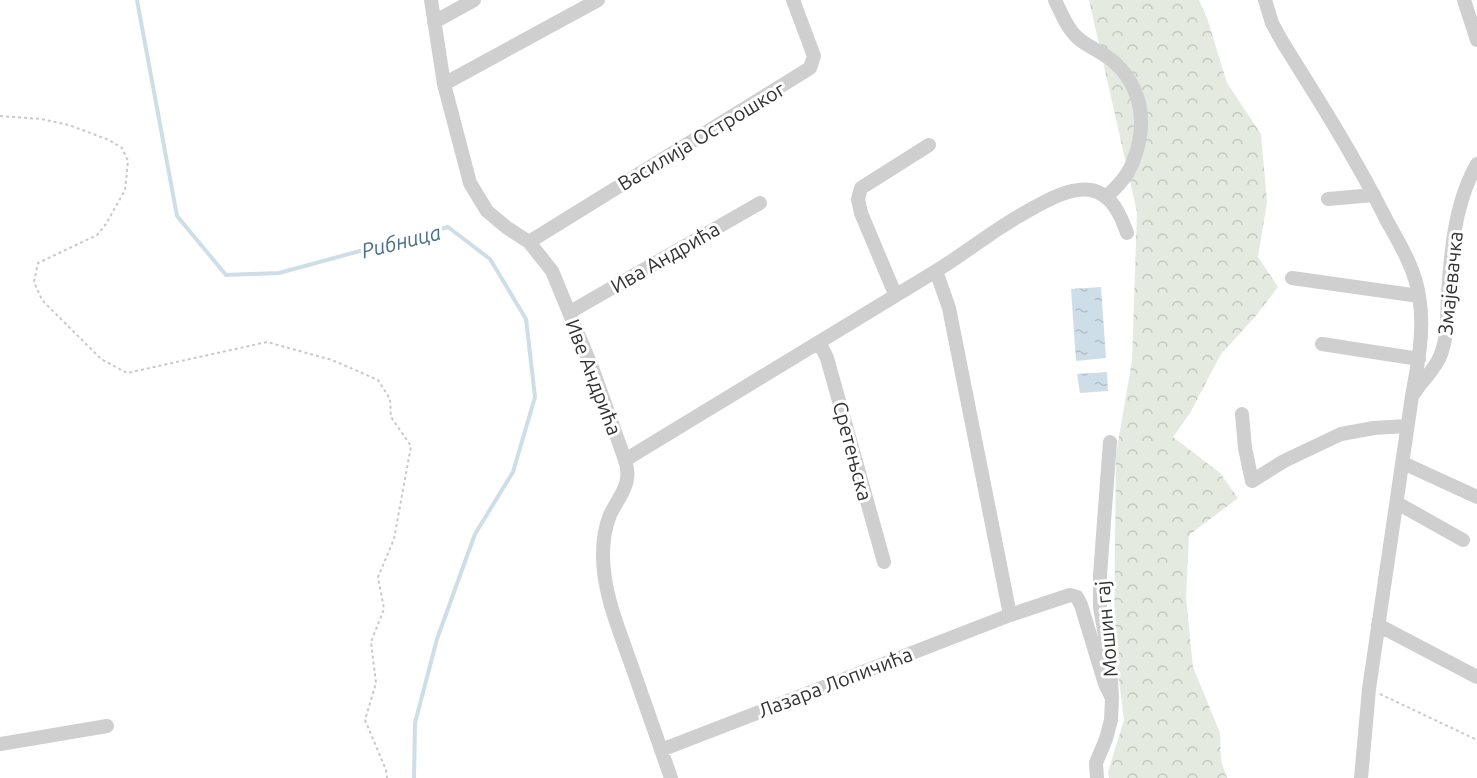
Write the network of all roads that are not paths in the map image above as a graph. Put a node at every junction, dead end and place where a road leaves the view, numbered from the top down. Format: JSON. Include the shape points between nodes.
{"nodes":[{"id":1,"x":431,"y":0,"type":"edge"},
{"id":2,"x":474,"y":0,"type":"edge"},
{"id":3,"x":598,"y":0,"type":"edge"},
{"id":4,"x":793,"y":0,"type":"edge"},
{"id":5,"x":1055,"y":0,"type":"edge"},
{"id":6,"x":1265,"y":0,"type":"edge"},
{"id":7,"x":1464,"y":0,"type":"edge"},
{"id":8,"x":434,"y":22,"type":"junction"},
{"id":9,"x":1477,"y":40,"type":"edge"},
{"id":10,"x":444,"y":84,"type":"junction"},
{"id":11,"x":929,"y":145,"type":"dead end"},
{"id":12,"x":1477,"y":164,"type":"edge"},
{"id":13,"x":1374,"y":195,"type":"junction"},
{"id":14,"x":1106,"y":197,"type":"junction"},
{"id":15,"x":1328,"y":199,"type":"dead end"},
{"id":16,"x":760,"y":202,"type":"dead end"},
{"id":17,"x":1127,"y":233,"type":"dead end"},
{"id":18,"x":529,"y":242,"type":"junction"},
{"id":19,"x":936,"y":271,"type":"junction"},
{"id":20,"x":1292,"y":278,"type":"dead end"},
{"id":21,"x":895,"y":294,"type":"junction"},
{"id":22,"x":1419,"y":296,"type":"junction"},
{"id":23,"x":570,"y":312,"type":"junction"},
{"id":24,"x":819,"y":342,"type":"junction"},
{"id":25,"x":1322,"y":344,"type":"dead end"},
{"id":26,"x":1419,"y":359,"type":"junction"},
{"id":27,"x":1412,"y":396,"type":"junction"},
{"id":28,"x":1242,"y":414,"type":"dead end"},
{"id":29,"x":1407,"y":426,"type":"junction"},
{"id":30,"x":1110,"y":442,"type":"dead end"},
{"id":31,"x":625,"y":460,"type":"junction"},
{"id":32,"x":1403,"y":464,"type":"junction"},
{"id":33,"x":1477,"y":497,"type":"edge"},
{"id":34,"x":1397,"y":503,"type":"junction"},
{"id":35,"x":1463,"y":540,"type":"dead end"},
{"id":36,"x":884,"y":562,"type":"dead end"},
{"id":37,"x":1010,"y":615,"type":"junction"},
{"id":38,"x":1378,"y":625,"type":"junction"},
{"id":39,"x":1477,"y":676,"type":"edge"},
{"id":40,"x":1112,"y":698,"type":"junction"},
{"id":41,"x":107,"y":726,"type":"dead end"},
{"id":42,"x":0,"y":744,"type":"edge"},
{"id":43,"x":661,"y":750,"type":"junction"},
{"id":44,"x":1096,"y":776,"type":"edge"},
{"id":45,"x":671,"y":778,"type":"edge"},
{"id":46,"x":1082,"y":778,"type":"edge"},
{"id":47,"x":1361,"y":778,"type":"edge"}],
"edges":[{"from":1,"to":8,"type":"street","name":"Иве Андрића"},
{"from":2,"to":8,"type":"street"},
{"from":3,"to":10,"type":"street"},
{"from":4,"to":18,"type":"street","name":"Василија Острошког","via":[[814,56],[810,68]]},
{"from":5,"to":14,"type":"street","via":[[1077,38],[1114,62],[1126,76],[1142,111],[1131,171]]},
{"from":6,"to":13,"type":"street","name":"Змајевачка","via":[[1283,43]]},
{"from":7,"to":9,"type":"street"},
{"from":8,"to":10,"type":"street","name":"Иве Андрића"},
{"from":10,"to":18,"type":"street","name":"Иве Андрића","via":[[470,183],[487,211]]},
{"from":11,"to":21,"type":"street","via":[[861,189],[858,199]]},
{"from":12,"to":27,"type":"street","name":"Змајевачка","via":[[1460,204],[1443,348],[1435,367]]},
{"from":13,"to":15,"type":"street"},
{"from":13,"to":22,"type":"street","name":"Змајевачка","via":[[1411,268]]},
{"from":14,"to":17,"type":"street","via":[[1120,215]]},
{"from":14,"to":19,"type":"street","via":[[1091,190],[1072,191],[1019,216]]},
{"from":16,"to":23,"type":"street","name":"Ива Андрића"},
{"from":18,"to":23,"type":"street","name":"Иве Андрића","via":[[552,271]]},
{"from":19,"to":21,"type":"street"},
{"from":19,"to":37,"type":"street","via":[[949,308]]},
{"from":20,"to":22,"type":"street","name":"Змајевачка"},
{"from":21,"to":24,"type":"street"},
{"from":22,"to":26,"type":"street","name":"Змајевачка"},
{"from":23,"to":31,"type":"street","name":"Иве Андрића"},
{"from":24,"to":31,"type":"street"},
{"from":24,"to":36,"type":"street","name":"Сретењска","via":[[827,358]]},
{"from":25,"to":26,"type":"street","name":"Змајевачка"},
{"from":26,"to":27,"type":"street","name":"Змајевачка"},
{"from":27,"to":29,"type":"street","name":"Змајевачка"},
{"from":28,"to":29,"type":"street","via":[[1252,481],[1341,434]]},
{"from":29,"to":32,"type":"street","name":"Змајевачка"},
{"from":30,"to":40,"type":"street","name":"Мошин гај","via":[[1100,608]]},
{"from":31,"to":43,"type":"street","name":"Иве Андрића","via":[[627,484],[605,530],[605,582]]},
{"from":32,"to":33,"type":"street"},
{"from":32,"to":34,"type":"street","name":"Змајевачка"},
{"from":34,"to":35,"type":"street"},
{"from":34,"to":38,"type":"street","name":"Змајевачка"},
{"from":37,"to":40,"type":"street","name":"Лазара Лопичића","via":[[1070,595],[1077,597]]},
{"from":37,"to":43,"type":"street","name":"Лазара Лопичића"},
{"from":38,"to":39,"type":"street"},
{"from":38,"to":47,"type":"street","name":"Змајевачка"},
{"from":40,"to":44,"type":"street","name":"Мошин гај","via":[[1111,720],[1096,764]]},
{"from":41,"to":42,"type":"street"},
{"from":43,"to":45,"type":"street","name":"Иве Андрића"},
{"from":44,"to":46,"type":"street"}]}
